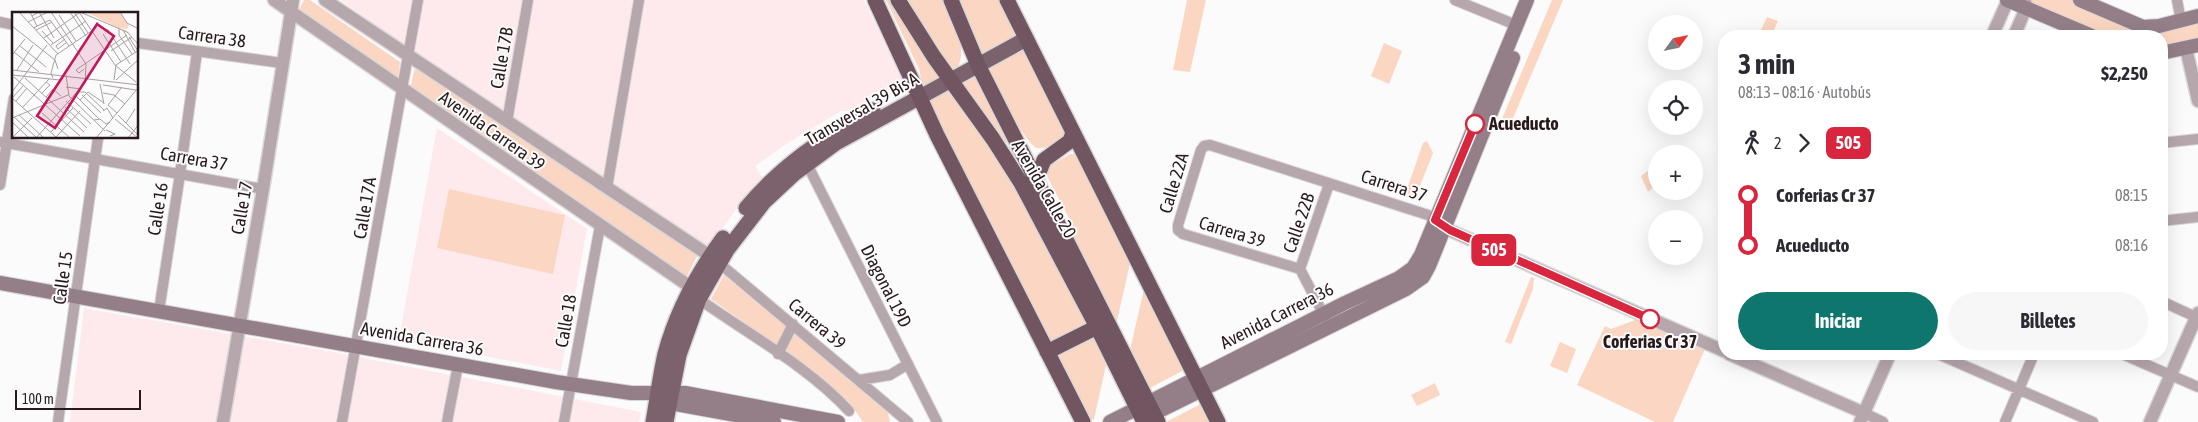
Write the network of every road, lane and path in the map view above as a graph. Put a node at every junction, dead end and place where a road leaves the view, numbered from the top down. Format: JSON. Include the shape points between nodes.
{"nodes":[{"id":1,"x":274,"y":0,"type":"edge"},
{"id":2,"x":325,"y":0,"type":"edge"},
{"id":3,"x":418,"y":0,"type":"edge"},
{"id":4,"x":528,"y":0,"type":"edge"},
{"id":5,"x":639,"y":0,"type":"edge"},
{"id":6,"x":875,"y":0,"type":"edge"},
{"id":7,"x":898,"y":0,"type":"edge"},
{"id":8,"x":952,"y":0,"type":"edge"},
{"id":9,"x":1007,"y":0,"type":"edge"},
{"id":10,"x":1455,"y":0,"type":"edge"},
{"id":11,"x":1527,"y":0,"type":"edge"},
{"id":12,"x":1537,"y":0,"type":"edge"},
{"id":13,"x":2008,"y":0,"type":"edge"},
{"id":14,"x":2080,"y":0,"type":"edge"},
{"id":15,"x":2177,"y":0,"type":"edge"},
{"id":16,"x":2025,"y":4,"type":"edge"},
{"id":17,"x":292,"y":6,"type":"edge"},
{"id":18,"x":2198,"y":16,"type":"edge"},
{"id":19,"x":2181,"y":21,"type":"junction"},
{"id":20,"x":1516,"y":25,"type":"junction"},
{"id":21,"x":1995,"y":30,"type":"edge"},
{"id":22,"x":2016,"y":30,"type":"edge"},
{"id":23,"x":2079,"y":30,"type":"edge"},
{"id":24,"x":1026,"y":39,"type":"junction"},
{"id":25,"x":139,"y":43,"type":"edge"},
{"id":26,"x":2192,"y":47,"type":"edge"},
{"id":27,"x":196,"y":52,"type":"junction"},
{"id":28,"x":2168,"y":52,"type":"edge"},
{"id":29,"x":408,"y":57,"type":"junction"},
{"id":30,"x":282,"y":63,"type":"junction"},
{"id":31,"x":978,"y":65,"type":"junction"},
{"id":32,"x":950,"y":80,"type":"junction"},
{"id":33,"x":402,"y":90,"type":"junction"},
{"id":34,"x":917,"y":90,"type":"junction"},
{"id":35,"x":2198,"y":101,"type":"edge"},
{"id":36,"x":12,"y":106,"type":"edge"},
{"id":37,"x":507,"y":122,"type":"junction"},
{"id":38,"x":1073,"y":132,"type":"junction"},
{"id":39,"x":98,"y":139,"type":"edge"},
{"id":40,"x":2198,"y":139,"type":"edge"},
{"id":41,"x":3,"y":142,"type":"edge"},
{"id":42,"x":2168,"y":144,"type":"edge"},
{"id":43,"x":1210,"y":145,"type":"joint"},
{"id":44,"x":95,"y":159,"type":"junction"},
{"id":45,"x":807,"y":164,"type":"junction"},
{"id":46,"x":180,"y":174,"type":"junction"},
{"id":47,"x":1036,"y":180,"type":"junction"},
{"id":48,"x":1329,"y":184,"type":"junction"},
{"id":49,"x":0,"y":185,"type":"edge"},
{"id":50,"x":607,"y":188,"type":"junction"},
{"id":51,"x":264,"y":190,"type":"junction"},
{"id":52,"x":2198,"y":216,"type":"edge"},
{"id":53,"x":2168,"y":220,"type":"edge"},
{"id":54,"x":1440,"y":223,"type":"junction"},
{"id":55,"x":600,"y":226,"type":"junction"},
{"id":56,"x":1183,"y":234,"type":"joint"},
{"id":57,"x":715,"y":259,"type":"junction"},
{"id":58,"x":1300,"y":269,"type":"junction"},
{"id":59,"x":0,"y":283,"type":"edge"},
{"id":60,"x":696,"y":294,"type":"junction"},
{"id":61,"x":77,"y":297,"type":"junction"},
{"id":62,"x":2168,"y":304,"type":"edge"},
{"id":63,"x":159,"y":311,"type":"junction"},
{"id":64,"x":2197,"y":316,"type":"edge"},
{"id":65,"x":1327,"y":320,"type":"junction"},
{"id":66,"x":792,"y":324,"type":"junction"},
{"id":67,"x":240,"y":326,"type":"junction"},
{"id":68,"x":1097,"y":327,"type":"junction"},
{"id":69,"x":356,"y":347,"type":"junction"},
{"id":70,"x":1718,"y":348,"type":"edge"},
{"id":71,"x":1047,"y":352,"type":"junction"},
{"id":72,"x":778,"y":354,"type":"junction"},
{"id":73,"x":1741,"y":360,"type":"edge"},
{"id":74,"x":1887,"y":360,"type":"edge"},
{"id":75,"x":1952,"y":360,"type":"edge"},
{"id":76,"x":2031,"y":360,"type":"edge"},
{"id":77,"x":2136,"y":360,"type":"edge"},
{"id":78,"x":908,"y":364,"type":"junction"},
{"id":79,"x":458,"y":365,"type":"junction"},
{"id":80,"x":2170,"y":375,"type":"junction"},
{"id":81,"x":859,"y":380,"type":"junction"},
{"id":82,"x":571,"y":383,"type":"junction"},
{"id":83,"x":1199,"y":384,"type":"junction"},
{"id":84,"x":2198,"y":388,"type":"edge"},
{"id":85,"x":2019,"y":389,"type":"junction"},
{"id":86,"x":667,"y":396,"type":"junction"},
{"id":87,"x":894,"y":410,"type":"junction"},
{"id":88,"x":849,"y":411,"type":"dead end"},
{"id":89,"x":1146,"y":416,"type":"edge"},
{"id":90,"x":1862,"y":418,"type":"edge"},
{"id":91,"x":58,"y":422,"type":"edge"},
{"id":92,"x":223,"y":422,"type":"edge"},
{"id":93,"x":342,"y":422,"type":"edge"},
{"id":94,"x":447,"y":422,"type":"edge"},
{"id":95,"x":564,"y":422,"type":"edge"},
{"id":96,"x":653,"y":422,"type":"edge"},
{"id":97,"x":666,"y":422,"type":"edge"},
{"id":98,"x":773,"y":422,"type":"edge"},
{"id":99,"x":838,"y":422,"type":"edge"},
{"id":100,"x":894,"y":422,"type":"edge"},
{"id":101,"x":908,"y":422,"type":"edge"},
{"id":102,"x":937,"y":422,"type":"edge"},
{"id":103,"x":1083,"y":422,"type":"edge"},
{"id":104,"x":1110,"y":422,"type":"edge"},
{"id":105,"x":1218,"y":422,"type":"edge"},
{"id":106,"x":1883,"y":422,"type":"edge"},
{"id":107,"x":2005,"y":422,"type":"edge"},
{"id":108,"x":2093,"y":422,"type":"edge"},
{"id":109,"x":2150,"y":422,"type":"edge"}],
"edges":[{"from":1,"to":17,"type":"street","name":"Avenida Carrera 39"},
{"from":2,"to":29,"type":"street","name":"Avenida Carrera 39"},
{"from":3,"to":29,"type":"street","name":"Calle 17A"},
{"from":4,"to":37,"type":"street","name":"Calle 17B"},
{"from":5,"to":50,"type":"street"},
{"from":6,"to":34,"type":"highway"},
{"from":7,"to":32,"type":"highway","name":"Avenida Calle 20"},
{"from":8,"to":31,"type":"highway","name":"Avenida Calle 20"},
{"from":9,"to":24,"type":"highway"},
{"from":10,"to":20,"type":"street"},
{"from":11,"to":20,"type":"main road"},
{"from":12,"to":54,"type":"main road"},
{"from":13,"to":16,"type":"main road"},
{"from":13,"to":21,"type":"street"},
{"from":14,"to":19,"type":"main road","via":[[2143,26]]},
{"from":15,"to":19,"type":"street"},
{"from":16,"to":22,"type":"street"},
{"from":16,"to":23,"type":"main road"},
{"from":17,"to":30,"type":"street","name":"Calle 17"},
{"from":17,"to":33,"type":"street","name":"Avenida Carrera 39"},
{"from":18,"to":19,"type":"main road"},
{"from":20,"to":54,"type":"main road"},
{"from":24,"to":31,"type":"main road","name":"Transversal 39 Bis A"},
{"from":24,"to":38,"type":"highway"},
{"from":25,"to":27,"type":"street","name":"Carrera 38"},
{"from":26,"to":28,"type":"main road"},
{"from":26,"to":35,"type":"street"},
{"from":27,"to":30,"type":"street","name":"Carrera 38"},
{"from":27,"to":46,"type":"street","name":"Calle 16"},
{"from":29,"to":33,"type":"street","name":"Calle 17A"},
{"from":29,"to":37,"type":"street","name":"Avenida Carrera 39"},
{"from":30,"to":51,"type":"street","name":"Calle 17"},
{"from":31,"to":32,"type":"main road","name":"Transversal 39 Bis A"},
{"from":31,"to":47,"type":"highway","name":"Avenida Calle 20"},
{"from":32,"to":34,"type":"main road","name":"Transversal 39 Bis A"},
{"from":32,"to":68,"type":"highway","name":"Avenida Calle 20","via":[[1010,164]]},
{"from":33,"to":55,"type":"street","name":"Avenida Carrera 39"},
{"from":33,"to":69,"type":"street","name":"Calle 17A"},
{"from":34,"to":45,"type":"main road","name":"Transversal 39 Bis A"},
{"from":34,"to":57,"type":"main road","name":"Transversal 39 Bis A","via":[[833,132],[777,174],[746,208]]},
{"from":34,"to":71,"type":"highway"},
{"from":36,"to":41,"type":"street"},
{"from":37,"to":50,"type":"street","name":"Avenida Carrera 39"},
{"from":38,"to":47,"type":"highway","via":[[1070,142],[1044,160]]},
{"from":38,"to":83,"type":"highway"},
{"from":39,"to":44,"type":"street","name":"Calle 15"},
{"from":40,"to":42,"type":"street"},
{"from":41,"to":44,"type":"street","name":"Carrera 37"},
{"from":41,"to":49,"type":"street"},
{"from":43,"to":48,"type":"street","name":"Carrera 37"},
{"from":43,"to":56,"type":"street","name":"Calle 22A","via":[[1202,148],[1178,225]]},
{"from":44,"to":46,"type":"street","name":"Carrera 37"},
{"from":44,"to":61,"type":"street","name":"Calle 15"},
{"from":45,"to":57,"type":"main road","name":"Transversal 39 Bis A","via":[[764,202]]},
{"from":45,"to":78,"type":"street","name":"Diagonal 19D"},
{"from":46,"to":51,"type":"street","name":"Carrera 37"},
{"from":46,"to":63,"type":"street","name":"Calle 16"},
{"from":47,"to":89,"type":"highway","name":"Avenida Calle 20"},
{"from":48,"to":54,"type":"street","name":"Carrera 37","via":[[1428,216]]},
{"from":48,"to":58,"type":"street","name":"Calle 22B"},
{"from":50,"to":57,"type":"street","name":"Avenida Carrera 39"},
{"from":51,"to":67,"type":"street","name":"Calle 17"},
{"from":52,"to":53,"type":"street"},
{"from":54,"to":65,"type":"main road","name":"Avenida Carrera 36","via":[[1408,273]]},
{"from":54,"to":70,"type":"street","name":"Carrera 37"},
{"from":55,"to":60,"type":"street","name":"Avenida Carrera 39"},
{"from":55,"to":82,"type":"street","name":"Calle 18"},
{"from":56,"to":58,"type":"street","name":"Carrera 39"},
{"from":57,"to":60,"type":"main road"},
{"from":57,"to":66,"type":"street","name":"Carrera 39"},
{"from":58,"to":65,"type":"street","name":"Calle 22B"},
{"from":59,"to":61,"type":"main road","name":"Avenida Carrera 36"},
{"from":60,"to":72,"type":"street"},
{"from":60,"to":86,"type":"main road"},
{"from":61,"to":63,"type":"main road","name":"Avenida Carrera 36"},
{"from":61,"to":91,"type":"street","name":"Calle 15"},
{"from":62,"to":64,"type":"street"},
{"from":63,"to":67,"type":"main road","name":"Avenida Carrera 36"},
{"from":64,"to":80,"type":"street"},
{"from":65,"to":83,"type":"main road","name":"Avenida Carrera 36"},
{"from":66,"to":72,"type":"street"},
{"from":66,"to":81,"type":"street","name":"Carrera 39"},
{"from":67,"to":69,"type":"main road","name":"Avenida Carrera 36"},
{"from":67,"to":92,"type":"street","name":"Calle 17"},
{"from":68,"to":71,"type":"highway"},
{"from":68,"to":89,"type":"highway","name":"Avenida Calle 20"},
{"from":69,"to":79,"type":"main road","name":"Avenida Carrera 36"},
{"from":69,"to":93,"type":"street","name":"Calle 17A"},
{"from":71,"to":103,"type":"highway"},
{"from":72,"to":88,"type":"street","via":[[834,394]]},
{"from":73,"to":90,"type":"street"},
{"from":74,"to":90,"type":"street"},
{"from":75,"to":85,"type":"street"},
{"from":76,"to":85,"type":"street"},
{"from":77,"to":80,"type":"street"},
{"from":78,"to":81,"type":"street","via":[[890,375]]},
{"from":78,"to":102,"type":"street","name":"Diagonal 19D"},
{"from":79,"to":82,"type":"main road","name":"Avenida Carrera 36"},
{"from":79,"to":94,"type":"street"},
{"from":80,"to":84,"type":"street"},
{"from":80,"to":109,"type":"street"},
{"from":81,"to":87,"type":"street","name":"Carrera 39"},
{"from":82,"to":86,"type":"main road","name":"Avenida Carrera 36"},
{"from":82,"to":95,"type":"street","name":"Calle 18"},
{"from":83,"to":89,"type":"main road","name":"Avenida Carrera 36"},
{"from":83,"to":105,"type":"highway"},
{"from":85,"to":107,"type":"street"},
{"from":85,"to":108,"type":"street"},
{"from":86,"to":96,"type":"main road"},
{"from":86,"to":97,"type":"main road"},
{"from":86,"to":98,"type":"main road","name":"Avenida Carrera 36"},
{"from":86,"to":99,"type":"main road","name":"Avenida Carrera 36"},
{"from":87,"to":100,"type":"street"},
{"from":87,"to":101,"type":"street","name":"Carrera 39"},
{"from":89,"to":104,"type":"main road","name":"Avenida Carrera 36"},
{"from":90,"to":106,"type":"street"}]}
